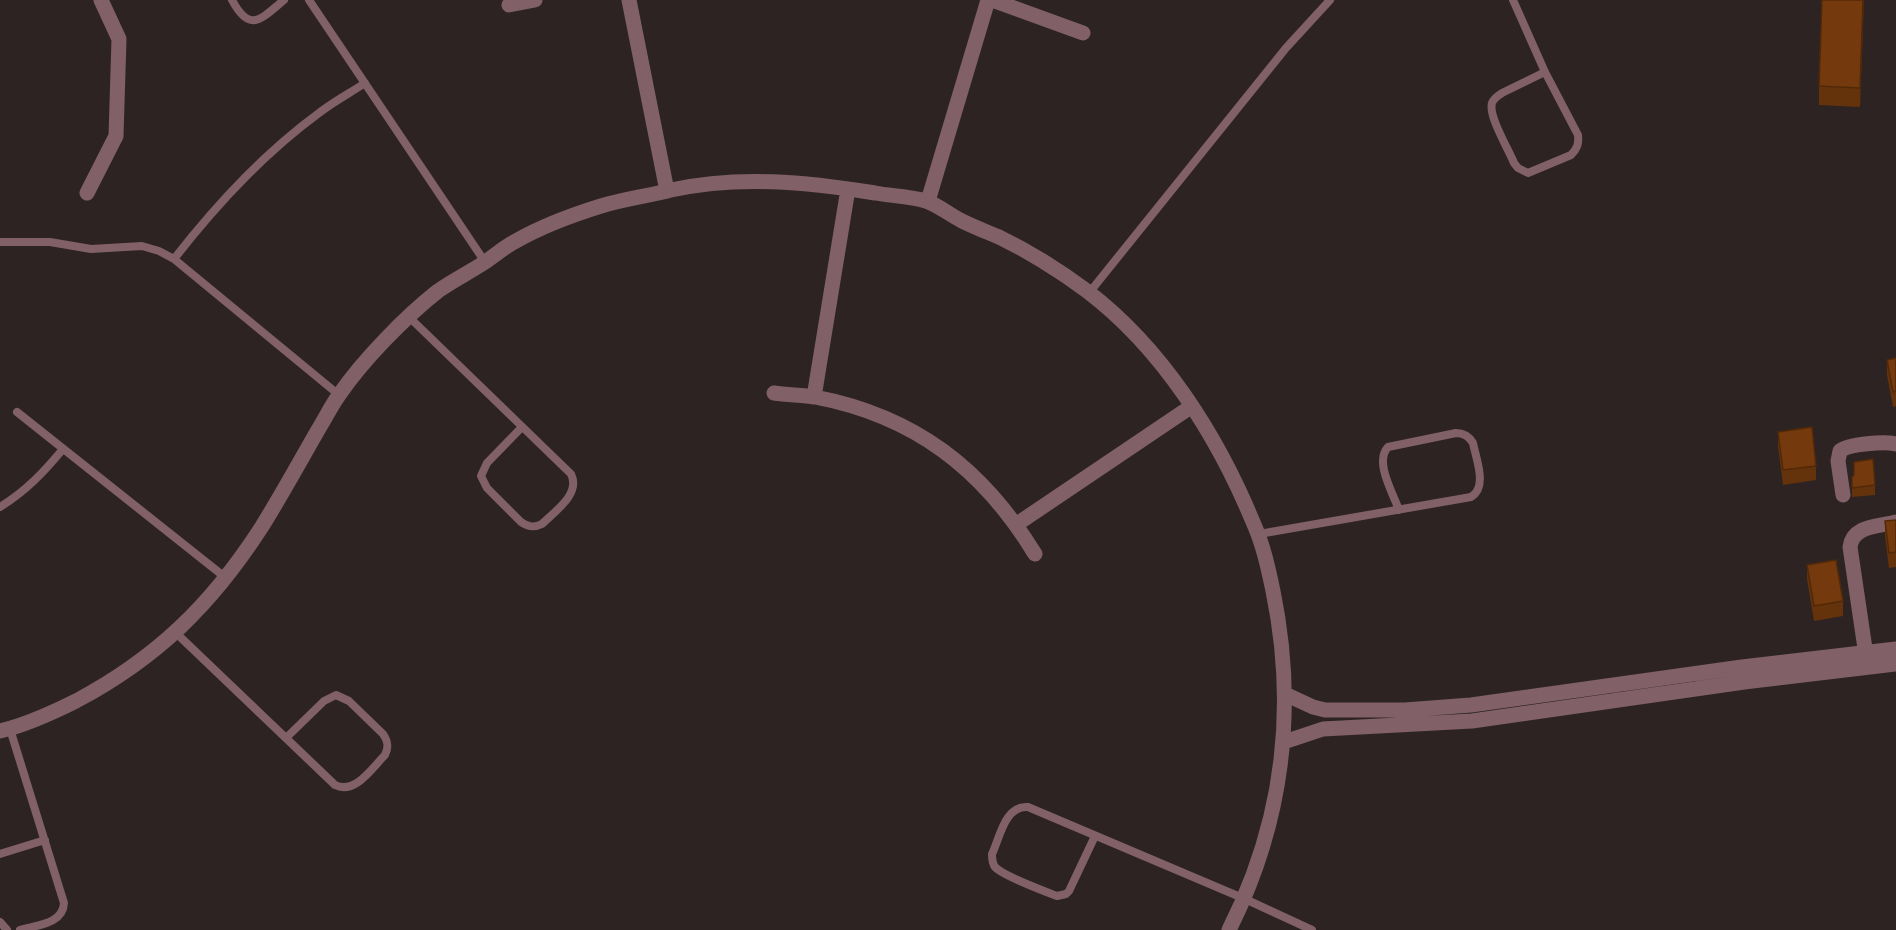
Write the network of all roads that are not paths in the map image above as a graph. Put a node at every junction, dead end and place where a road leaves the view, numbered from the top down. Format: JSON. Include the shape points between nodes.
{"nodes":[{"id":1,"x":101,"y":0,"type":"edge"},
{"id":2,"x":232,"y":0,"type":"edge"},
{"id":3,"x":284,"y":0,"type":"edge"},
{"id":4,"x":309,"y":0,"type":"edge"},
{"id":5,"x":535,"y":0,"type":"edge"},
{"id":6,"x":629,"y":0,"type":"edge"},
{"id":7,"x":990,"y":0,"type":"edge"},
{"id":8,"x":1330,"y":0,"type":"edge"},
{"id":9,"x":1514,"y":0,"type":"edge"},
{"id":10,"x":509,"y":5,"type":"dead end"},
{"id":11,"x":1083,"y":33,"type":"dead end"},
{"id":12,"x":1545,"y":72,"type":"junction"},
{"id":13,"x":365,"y":83,"type":"junction"},
{"id":14,"x":848,"y":189,"type":"junction"},
{"id":15,"x":667,"y":191,"type":"junction"},
{"id":16,"x":87,"y":193,"type":"dead end"},
{"id":17,"x":928,"y":201,"type":"junction"},
{"id":18,"x":0,"y":242,"type":"edge"},
{"id":19,"x":174,"y":259,"type":"junction"},
{"id":20,"x":485,"y":262,"type":"junction"},
{"id":21,"x":1089,"y":293,"type":"junction"},
{"id":22,"x":409,"y":317,"type":"junction"},
{"id":23,"x":774,"y":393,"type":"dead end"},
{"id":24,"x":339,"y":395,"type":"junction"},
{"id":25,"x":814,"y":397,"type":"junction"},
{"id":26,"x":1192,"y":406,"type":"junction"},
{"id":27,"x":17,"y":412,"type":"dead end"},
{"id":28,"x":522,"y":427,"type":"junction"},
{"id":29,"x":1896,"y":444,"type":"edge"},
{"id":30,"x":63,"y":449,"type":"junction"},
{"id":31,"x":1843,"y":495,"type":"dead end"},
{"id":32,"x":0,"y":507,"type":"edge"},
{"id":33,"x":1400,"y":510,"type":"junction"},
{"id":34,"x":1896,"y":522,"type":"edge"},
{"id":35,"x":1017,"y":524,"type":"junction"},
{"id":36,"x":1258,"y":534,"type":"junction"},
{"id":37,"x":1035,"y":554,"type":"dead end"},
{"id":38,"x":226,"y":578,"type":"junction"},
{"id":39,"x":176,"y":633,"type":"junction"},
{"id":40,"x":1896,"y":648,"type":"edge"},
{"id":41,"x":1866,"y":660,"type":"junction"},
{"id":42,"x":1896,"y":664,"type":"edge"},
{"id":43,"x":1285,"y":694,"type":"junction"},
{"id":44,"x":1373,"y":718,"type":"junction"},
{"id":45,"x":5,"y":730,"type":"edge"},
{"id":46,"x":286,"y":738,"type":"junction"},
{"id":47,"x":1284,"y":742,"type":"junction"},
{"id":48,"x":1095,"y":836,"type":"junction"},
{"id":49,"x":45,"y":840,"type":"junction"},
{"id":50,"x":0,"y":854,"type":"edge"},
{"id":51,"x":1245,"y":898,"type":"junction"},
{"id":52,"x":0,"y":922,"type":"edge"},
{"id":53,"x":8,"y":930,"type":"edge"},
{"id":54,"x":20,"y":930,"type":"edge"},
{"id":55,"x":1229,"y":930,"type":"edge"},
{"id":56,"x":1312,"y":930,"type":"edge"}],
"edges":[{"from":1,"to":16,"type":"street","via":[[119,39],[116,136]]},
{"from":2,"to":3,"type":"lane","via":[[240,15],[250,20],[261,19]]},
{"from":4,"to":13,"type":"lane"},
{"from":5,"to":10,"type":"street"},
{"from":6,"to":15,"type":"street"},
{"from":7,"to":11,"type":"street"},
{"from":7,"to":17,"type":"street"},
{"from":8,"to":21,"type":"lane","via":[[1286,48]]},
{"from":9,"to":12,"type":"lane"},
{"from":12,"to":12,"type":"lane","via":[[1579,143],[1571,155],[1528,173],[1514,163],[1493,117],[1492,103],[1502,93]]},
{"from":13,"to":19,"type":"lane","via":[[319,112],[256,166]]},
{"from":13,"to":20,"type":"lane"},
{"from":14,"to":15,"type":"street","via":[[749,180]]},
{"from":14,"to":17,"type":"street"},
{"from":14,"to":25,"type":"street"},
{"from":15,"to":20,"type":"street","via":[[603,205],[558,222],[513,242]]},
{"from":17,"to":21,"type":"street","via":[[1048,265]]},
{"from":18,"to":19,"type":"lane","via":[[50,242],[91,249],[142,246]]},
{"from":19,"to":24,"type":"lane"},
{"from":20,"to":22,"type":"street","via":[[439,290]]},
{"from":21,"to":26,"type":"street","via":[[1127,327]]},
{"from":22,"to":24,"type":"street"},
{"from":22,"to":28,"type":"lane"},
{"from":23,"to":25,"type":"street"},
{"from":24,"to":38,"type":"street","via":[[266,520]]},
{"from":25,"to":35,"type":"street","via":[[862,409],[907,428],[986,486]]},
{"from":26,"to":35,"type":"street"},
{"from":26,"to":36,"type":"street","via":[[1218,447]]},
{"from":27,"to":30,"type":"lane"},
{"from":28,"to":28,"type":"lane","via":[[574,481],[571,494],[536,526],[521,522],[487,488],[481,476],[487,463]]},
{"from":29,"to":31,"type":"street","via":[[1849,447],[1840,452]]},
{"from":30,"to":32,"type":"lane","via":[[42,474]]},
{"from":30,"to":38,"type":"lane"},
{"from":33,"to":33,"type":"lane","via":[[1476,494],[1480,481],[1470,438],[1461,433],[1395,444],[1384,452],[1382,464]]},
{"from":33,"to":36,"type":"lane"},
{"from":34,"to":41,"type":"street","via":[[1860,530],[1851,540]]},
{"from":35,"to":37,"type":"street"},
{"from":36,"to":43,"type":"street","via":[[1278,614]]},
{"from":38,"to":39,"type":"street"},
{"from":39,"to":45,"type":"street","via":[[98,689],[55,712]]},
{"from":39,"to":46,"type":"lane"},
{"from":40,"to":41,"type":"street"},
{"from":41,"to":42,"type":"street"},
{"from":41,"to":44,"type":"street","via":[[1742,667]]},
{"from":43,"to":44,"type":"street","via":[[1312,707]]},
{"from":43,"to":47,"type":"street"},
{"from":44,"to":47,"type":"street"},
{"from":45,"to":49,"type":"lane"},
{"from":46,"to":46,"type":"lane","via":[[342,788],[356,785],[387,750],[383,734],[349,701],[336,695],[324,701]]},
{"from":47,"to":51,"type":"street","via":[[1263,848]]},
{"from":48,"to":48,"type":"lane","via":[[1020,806],[1009,815],[993,865],[1062,896],[1069,891]]},
{"from":48,"to":51,"type":"lane"},
{"from":49,"to":50,"type":"lane"},
{"from":49,"to":54,"type":"lane","via":[[64,910],[54,920]]},
{"from":51,"to":55,"type":"street"},
{"from":51,"to":56,"type":"lane"},
{"from":52,"to":53,"type":"lane"}]}
